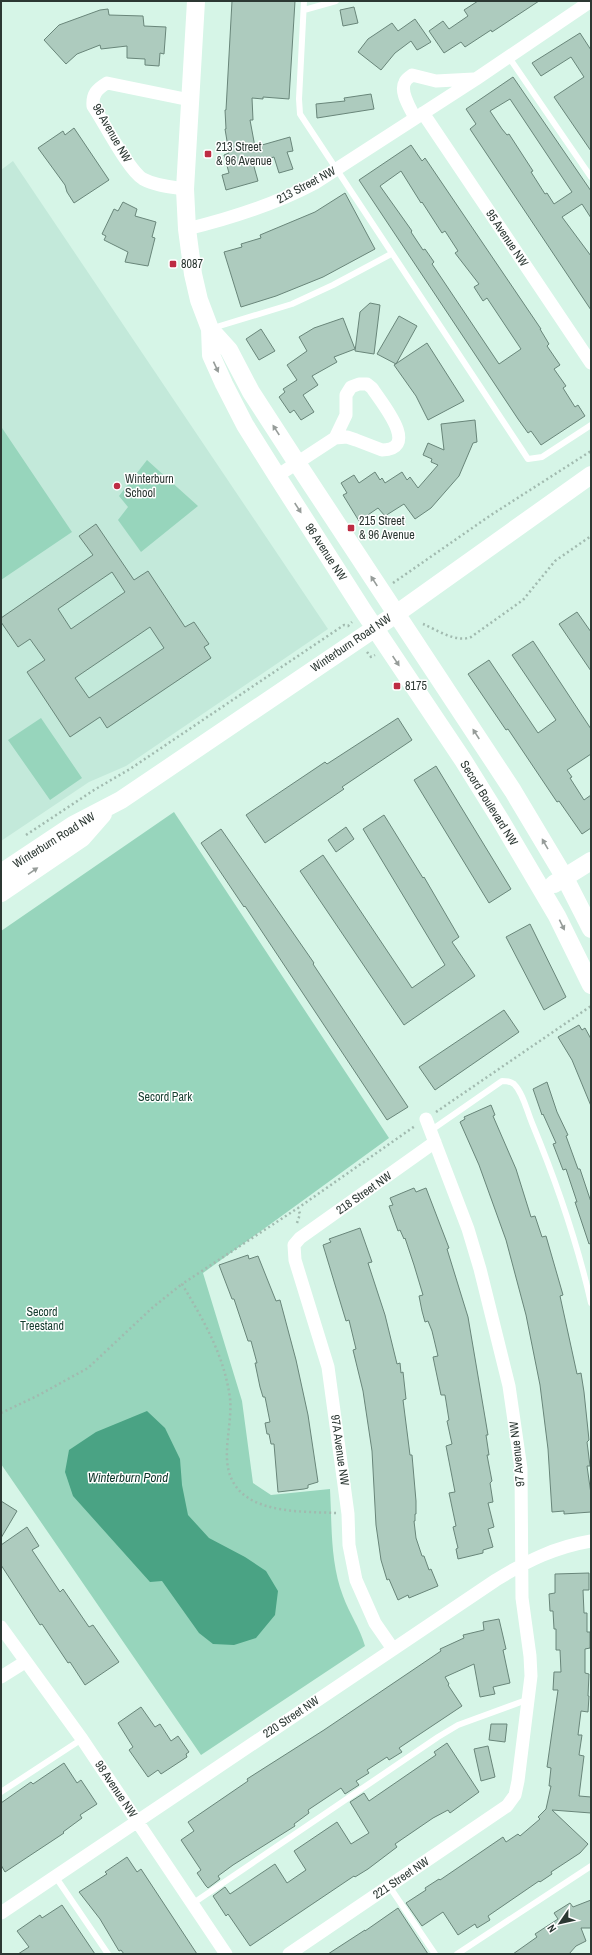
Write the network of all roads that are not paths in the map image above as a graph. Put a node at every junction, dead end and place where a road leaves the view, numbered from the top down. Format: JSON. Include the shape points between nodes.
{"nodes":[{"id":1,"x":196,"y":1,"type":"edge"},
{"id":2,"x":304,"y":1,"type":"edge"},
{"id":3,"x":336,"y":1,"type":"edge"},
{"id":4,"x":591,"y":1,"type":"edge"},
{"id":5,"x":304,"y":10,"type":"junction"},
{"id":6,"x":508,"y":56,"type":"junction"},
{"id":7,"x":476,"y":79,"type":"junction"},
{"id":8,"x":190,"y":100,"type":"junction"},
{"id":9,"x":419,"y":116,"type":"junction"},
{"id":10,"x":336,"y":170,"type":"junction"},
{"id":11,"x":591,"y":177,"type":"edge"},
{"id":12,"x":185,"y":189,"type":"junction"},
{"id":13,"x":187,"y":229,"type":"junction"},
{"id":14,"x":391,"y":254,"type":"junction"},
{"id":15,"x":210,"y":329,"type":"junction"},
{"id":16,"x":591,"y":362,"type":"edge"},
{"id":17,"x":591,"y":425,"type":"edge"},
{"id":18,"x":335,"y":438,"type":"junction"},
{"id":19,"x":297,"y":463,"type":"junction"},
{"id":20,"x":591,"y":475,"type":"edge"},
{"id":21,"x":277,"y":476,"type":"junction"},
{"id":22,"x":396,"y":614,"type":"junction"},
{"id":23,"x":374,"y":628,"type":"junction"},
{"id":24,"x":108,"y":808,"type":"junction"},
{"id":25,"x":591,"y":861,"type":"edge"},
{"id":26,"x":1,"y":873,"type":"edge"},
{"id":27,"x":565,"y":878,"type":"junction"},
{"id":28,"x":543,"y":891,"type":"junction"},
{"id":29,"x":1,"y":893,"type":"edge"},
{"id":30,"x":591,"y":929,"type":"edge"},
{"id":31,"x":591,"y":985,"type":"edge"},
{"id":32,"x":430,"y":1131,"type":"junction"},
{"id":33,"x":294,"y":1245,"type":"joint"},
{"id":34,"x":591,"y":1303,"type":"edge"},
{"id":35,"x":591,"y":1541,"type":"edge"},
{"id":36,"x":522,"y":1564,"type":"junction"},
{"id":37,"x":1,"y":1627,"type":"edge"},
{"id":38,"x":393,"y":1649,"type":"junction"},
{"id":39,"x":25,"y":1662,"type":"junction"},
{"id":40,"x":1,"y":1678,"type":"edge"},
{"id":41,"x":529,"y":1699,"type":"junction"},
{"id":42,"x":82,"y":1738,"type":"junction"},
{"id":43,"x":1,"y":1792,"type":"edge"},
{"id":44,"x":512,"y":1800,"type":"joint"},
{"id":45,"x":137,"y":1820,"type":"junction"},
{"id":46,"x":591,"y":1866,"type":"edge"},
{"id":47,"x":55,"y":1876,"type":"junction"},
{"id":48,"x":389,"y":1886,"type":"junction"},
{"id":49,"x":192,"y":1904,"type":"junction"},
{"id":50,"x":1,"y":1913,"type":"edge"},
{"id":51,"x":108,"y":1954,"type":"edge"},
{"id":52,"x":226,"y":1954,"type":"edge"},
{"id":53,"x":289,"y":1954,"type":"edge"},
{"id":54,"x":435,"y":1954,"type":"edge"},
{"id":55,"x":457,"y":1954,"type":"edge"}],
"edges":[{"from":1,"to":8,"type":"street","name":"96 Avenue NW"},
{"from":2,"to":5,"type":"lane"},
{"from":3,"to":5,"type":"lane"},
{"from":4,"to":6,"type":"street","name":"213 Street NW"},
{"from":5,"to":10,"type":"lane","via":[[300,114]]},
{"from":6,"to":7,"type":"street","name":"213 Street NW"},
{"from":6,"to":11,"type":"lane"},
{"from":7,"to":9,"type":"street","name":"213 Street NW"},
{"from":7,"to":9,"type":"street","via":[[436,81],[412,75],[405,81],[405,97]]},
{"from":8,"to":12,"type":"street","name":"96 Avenue NW"},
{"from":8,"to":12,"type":"street","name":"96 Avenue NW","via":[[107,83],[98,88],[92,98],[93,106],[131,167],[142,179]]},
{"from":9,"to":10,"type":"street","name":"213 Street NW"},
{"from":9,"to":16,"type":"street","name":"95 Avenue NW"},
{"from":10,"to":13,"type":"street","name":"213 Street NW","via":[[288,198]]},
{"from":10,"to":14,"type":"lane"},
{"from":12,"to":13,"type":"street","name":"96 Avenue NW"},
{"from":13,"to":15,"type":"street","name":"96 Avenue NW","via":[[193,274]]},
{"from":14,"to":15,"type":"lane","via":[[292,304]]},
{"from":14,"to":17,"type":"lane","via":[[528,459],[542,457]]},
{"from":19,"to":15,"type":"street","name":"96 Avenue NW","one_way":true,"via":[[251,392],[228,350]]},
{"from":15,"to":21,"type":"street","name":"96 Avenue NW","one_way":true,"via":[[210,355],[246,425]]},
{"from":18,"to":18,"type":"street","via":[[347,437],[378,449],[388,450],[399,441],[399,433],[372,388],[367,384],[359,384],[351,387],[346,394],[346,415]]},
{"from":18,"to":19,"type":"street"},
{"from":19,"to":21,"type":"street"},
{"from":22,"to":19,"type":"street","name":"96 Avenue NW","one_way":true},
{"from":20,"to":22,"type":"street","name":"Winterburn Road NW"},
{"from":21,"to":23,"type":"street","name":"96 Avenue NW","one_way":true},
{"from":22,"to":23,"type":"street","name":"Winterburn Road NW"},
{"from":27,"to":22,"type":"street","one_way":true,"via":[[513,791]]},
{"from":23,"to":24,"type":"street","name":"Winterburn Road NW"},
{"from":23,"to":28,"type":"street","name":"Secord Boulevard NW","one_way":true,"via":[[463,760]]},
{"from":24,"to":26,"type":"street","name":"Winterburn Road NW","via":[[73,825]]},
{"from":29,"to":24,"type":"street","name":"Winterburn Road NW","one_way":true,"via":[[82,838]]},
{"from":25,"to":27,"type":"street"},
{"from":27,"to":28,"type":"street"},
{"from":27,"to":30,"type":"street"},
{"from":28,"to":31,"type":"street","name":"Secord Boulevard NW","one_way":true},
{"from":32,"to":33,"type":"street","name":"218 Street NW"},
{"from":32,"to":34,"type":"lane","via":[[502,1081],[513,1083],[524,1103],[550,1167],[571,1226]]},
{"from":32,"to":36,"type":"street","name":"97 Avenue NW","via":[[472,1242],[509,1386],[521,1469]]},
{"from":33,"to":38,"type":"street","name":"97A Avenue NW","via":[[295,1260],[328,1367],[348,1514],[349,1545],[356,1580],[375,1623]]},
{"from":35,"to":36,"type":"street","name":"220 Street NW","via":[[553,1549]]},
{"from":36,"to":38,"type":"street","name":"220 Street NW"},
{"from":36,"to":41,"type":"street","name":"97 Avenue NW","via":[[522,1598],[530,1656]]},
{"from":37,"to":39,"type":"street","name":"98 Avenue NW"},
{"from":38,"to":45,"type":"street","name":"220 Street NW"},
{"from":39,"to":40,"type":"street"},
{"from":39,"to":42,"type":"street","name":"98 Avenue NW"},
{"from":41,"to":44,"type":"street","name":"97 Avenue NW","via":[[518,1781]]},
{"from":41,"to":49,"type":"lane","via":[[458,1725],[438,1737]]},
{"from":42,"to":43,"type":"lane"},
{"from":42,"to":45,"type":"street","name":"98 Avenue NW"},
{"from":44,"to":48,"type":"street","name":"221 Street NW","via":[[497,1813]]},
{"from":45,"to":47,"type":"street","name":"220 Street NW"},
{"from":45,"to":49,"type":"street","name":"98 Avenue NW"},
{"from":46,"to":55,"type":"lane"},
{"from":47,"to":50,"type":"street","name":"220 Street NW"},
{"from":47,"to":51,"type":"lane"},
{"from":48,"to":53,"type":"street","name":"221 Street NW"},
{"from":48,"to":54,"type":"lane"},
{"from":49,"to":52,"type":"street","name":"98 Avenue NW"}]}
